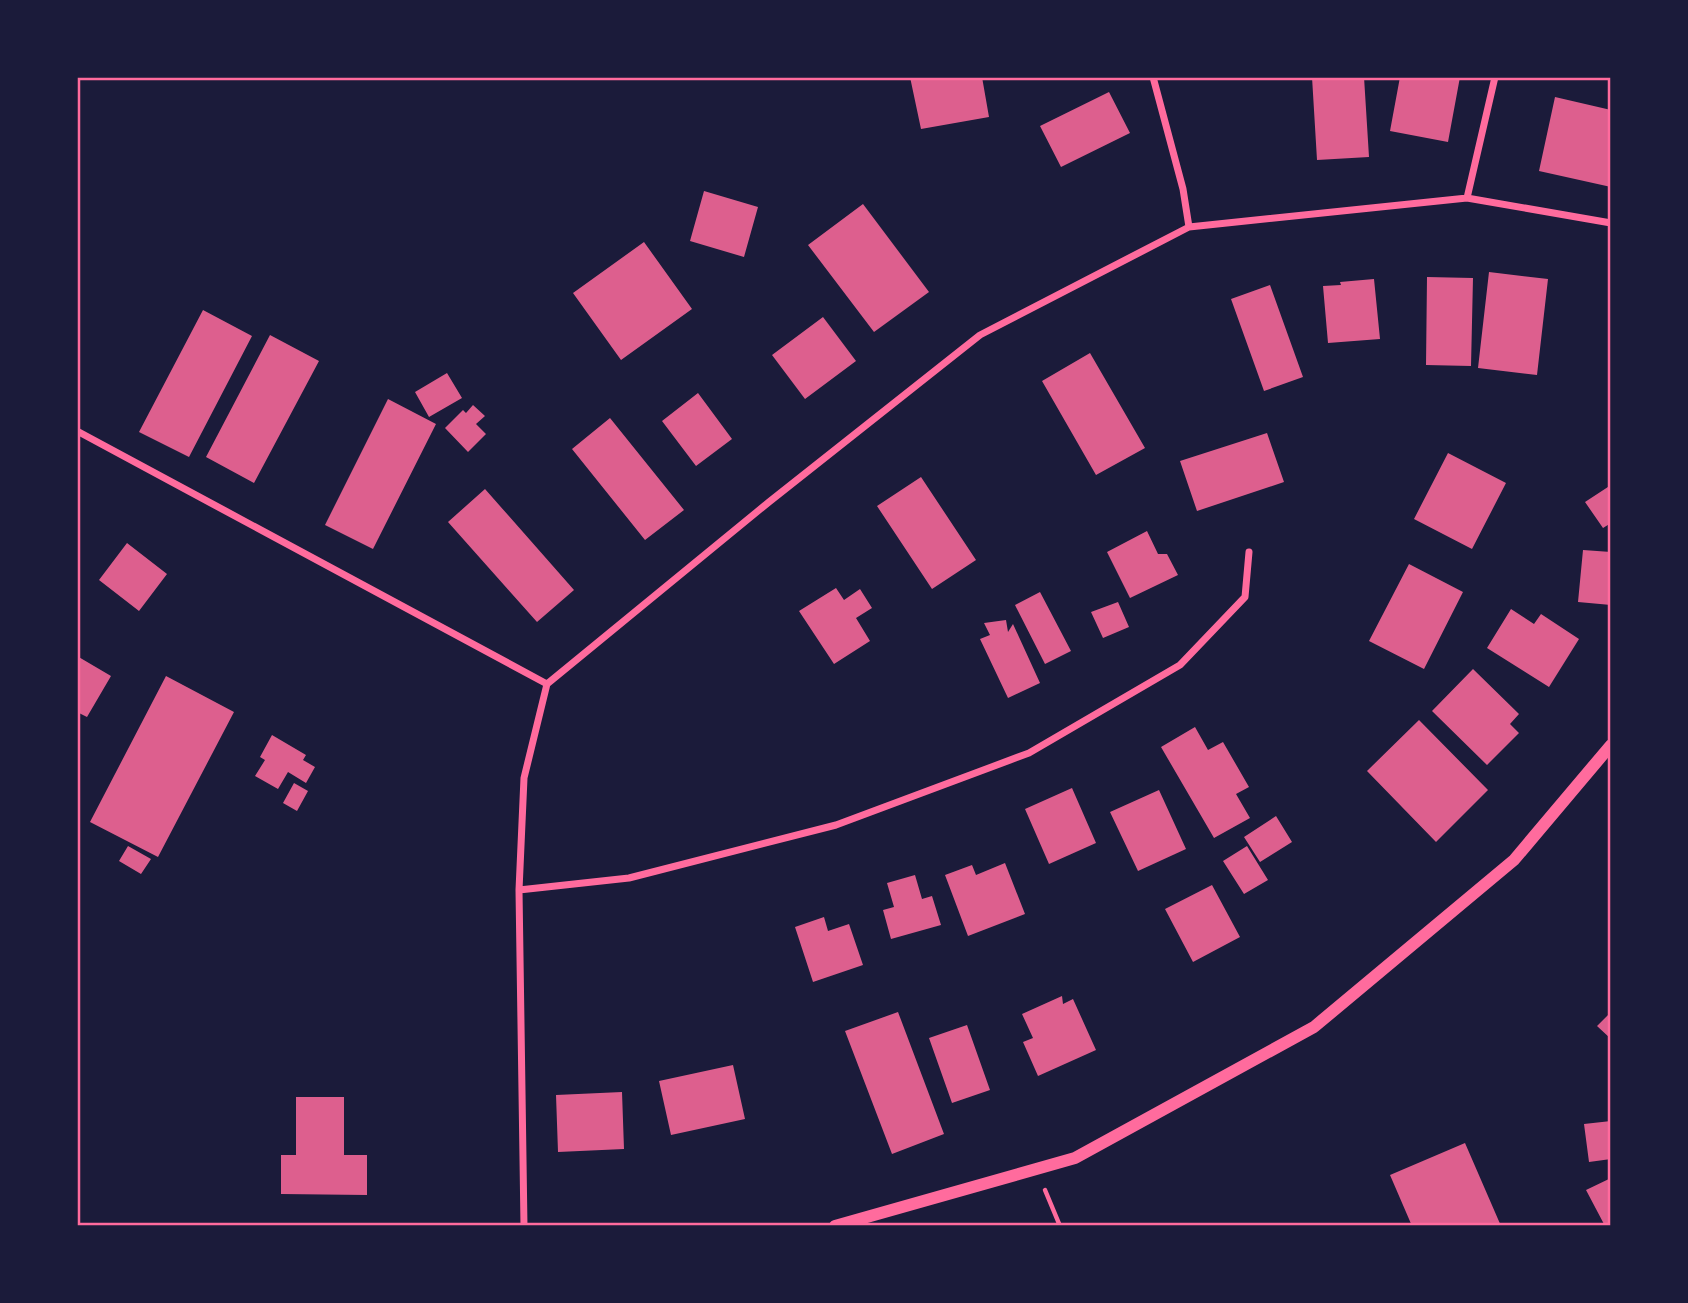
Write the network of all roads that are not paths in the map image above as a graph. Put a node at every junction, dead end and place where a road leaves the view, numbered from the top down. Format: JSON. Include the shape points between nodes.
{"nodes":[{"id":1,"x":1153,"y":77,"type":"edge"},
{"id":2,"x":1495,"y":77,"type":"edge"},
{"id":3,"x":1467,"y":198,"type":"junction"},
{"id":4,"x":1611,"y":223,"type":"edge"},
{"id":5,"x":1189,"y":227,"type":"junction"},
{"id":6,"x":77,"y":431,"type":"edge"},
{"id":7,"x":1249,"y":552,"type":"dead end"},
{"id":8,"x":547,"y":684,"type":"junction"},
{"id":9,"x":1611,"y":745,"type":"edge"},
{"id":10,"x":519,"y":890,"type":"junction"},
{"id":11,"x":523,"y":1226,"type":"edge"},
{"id":12,"x":835,"y":1226,"type":"edge"}],
"edges":[{"from":1,"to":5,"type":"street"},
{"from":2,"to":3,"type":"street"},
{"from":3,"to":4,"type":"street"},
{"from":3,"to":5,"type":"street"},
{"from":5,"to":8,"type":"street","via":[[980,335]]},
{"from":6,"to":8,"type":"street"},
{"from":7,"to":10,"type":"street","via":[[1245,597],[1180,665],[1029,754],[836,825],[629,877]]},
{"from":8,"to":10,"type":"street","via":[[524,778]]},
{"from":9,"to":12,"type":"street","via":[[1514,860],[1314,1027],[1075,1158]]},
{"from":10,"to":11,"type":"street"}]}
